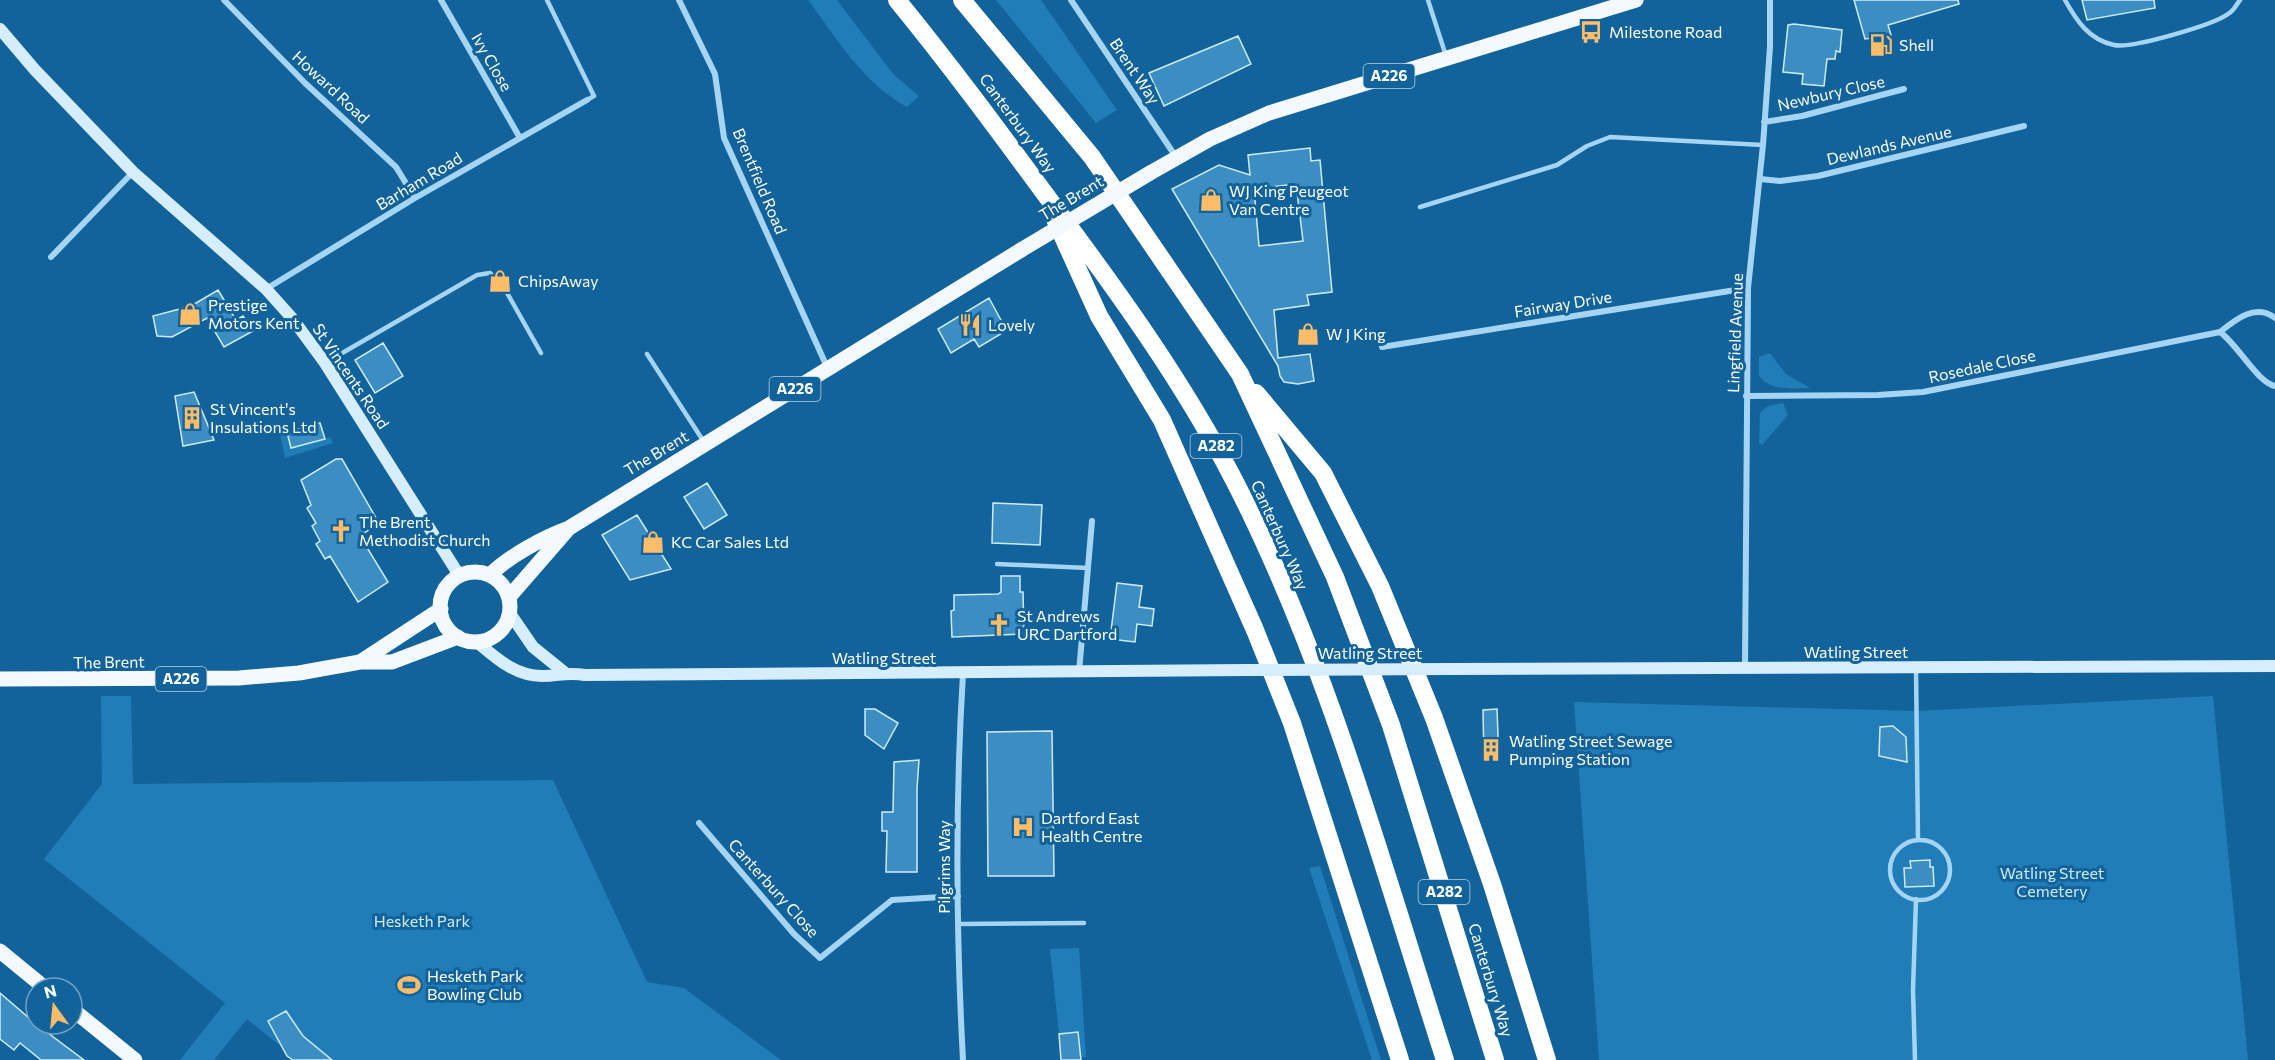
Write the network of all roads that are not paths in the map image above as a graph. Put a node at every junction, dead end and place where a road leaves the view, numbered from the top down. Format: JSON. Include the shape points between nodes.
{"nodes":[{"id":1,"x":224,"y":0,"type":"edge"},
{"id":2,"x":441,"y":0,"type":"edge"},
{"id":3,"x":547,"y":0,"type":"edge"},
{"id":4,"x":679,"y":0,"type":"edge"},
{"id":5,"x":897,"y":0,"type":"edge"},
{"id":6,"x":962,"y":0,"type":"edge"},
{"id":7,"x":1071,"y":0,"type":"edge"},
{"id":8,"x":1428,"y":0,"type":"edge"},
{"id":9,"x":1636,"y":0,"type":"edge"},
{"id":10,"x":1770,"y":0,"type":"edge"},
{"id":11,"x":2065,"y":0,"type":"edge"},
{"id":12,"x":2240,"y":0,"type":"edge"},
{"id":13,"x":0,"y":29,"type":"edge"},
{"id":14,"x":1447,"y":58,"type":"junction"},
{"id":15,"x":1904,"y":89,"type":"dead end"},
{"id":16,"x":587,"y":100,"type":"joint"},
{"id":17,"x":1764,"y":122,"type":"junction"},
{"id":18,"x":2024,"y":126,"type":"dead end"},
{"id":19,"x":520,"y":138,"type":"junction"},
{"id":20,"x":1763,"y":145,"type":"junction"},
{"id":21,"x":1177,"y":158,"type":"junction"},
{"id":22,"x":134,"y":172,"type":"junction"},
{"id":23,"x":1760,"y":179,"type":"junction"},
{"id":24,"x":1042,"y":189,"type":"junction"},
{"id":25,"x":416,"y":198,"type":"junction"},
{"id":26,"x":1420,"y":207,"type":"dead end"},
{"id":27,"x":51,"y":257,"type":"dead end"},
{"id":28,"x":1748,"y":288,"type":"junction"},
{"id":29,"x":266,"y":289,"type":"junction"},
{"id":30,"x":2275,"y":318,"type":"edge"},
{"id":31,"x":2220,"y":332,"type":"junction"},
{"id":32,"x":1382,"y":347,"type":"dead end"},
{"id":33,"x":542,"y":352,"type":"dead end"},
{"id":34,"x":647,"y":354,"type":"dead end"},
{"id":35,"x":325,"y":363,"type":"junction"},
{"id":36,"x":828,"y":369,"type":"junction"},
{"id":37,"x":1240,"y":374,"type":"junction"},
{"id":38,"x":2275,"y":386,"type":"edge"},
{"id":39,"x":1746,"y":396,"type":"junction"},
{"id":40,"x":705,"y":444,"type":"junction"},
{"id":41,"x":1092,"y":521,"type":"dead end"},
{"id":42,"x":569,"y":528,"type":"junction"},
{"id":43,"x":998,"y":564,"type":"dead end"},
{"id":44,"x":1088,"y":568,"type":"junction"},
{"id":45,"x":459,"y":575,"type":"junction"},
{"id":46,"x":490,"y":575,"type":"junction"},
{"id":47,"x":509,"y":604,"type":"junction"},
{"id":48,"x":441,"y":609,"type":"junction"},
{"id":49,"x":458,"y":637,"type":"junction"},
{"id":50,"x":477,"y":642,"type":"junction"},
{"id":51,"x":360,"y":662,"type":"junction"},
{"id":52,"x":2275,"y":666,"type":"edge"},
{"id":53,"x":1745,"y":668,"type":"junction"},
{"id":54,"x":1916,"y":668,"type":"junction"},
{"id":55,"x":564,"y":672,"type":"junction"},
{"id":56,"x":1079,"y":672,"type":"junction"},
{"id":57,"x":963,"y":674,"type":"junction"},
{"id":58,"x":0,"y":679,"type":"edge"},
{"id":59,"x":699,"y":823,"type":"dead end"},
{"id":60,"x":1918,"y":840,"type":"junction"},
{"id":61,"x":958,"y":896,"type":"junction"},
{"id":62,"x":1916,"y":899,"type":"junction"},
{"id":63,"x":1084,"y":923,"type":"dead end"},
{"id":64,"x":958,"y":924,"type":"junction"},
{"id":65,"x":0,"y":951,"type":"edge"},
{"id":66,"x":30,"y":976,"type":"edge"},
{"id":67,"x":84,"y":1019,"type":"edge"},
{"id":68,"x":135,"y":1060,"type":"edge"},
{"id":69,"x":963,"y":1060,"type":"edge"},
{"id":70,"x":1400,"y":1060,"type":"edge"},
{"id":71,"x":1445,"y":1060,"type":"edge"},
{"id":72,"x":1495,"y":1060,"type":"edge"},
{"id":73,"x":1547,"y":1060,"type":"edge"},
{"id":74,"x":1915,"y":1060,"type":"edge"}],
"edges":[{"from":1,"to":25,"type":"street","name":"Howard Road","via":[[305,83],[396,167]]},
{"from":2,"to":19,"type":"street","name":"Ivy Close"},
{"from":3,"to":16,"type":"lane","via":[[594,96]]},
{"from":4,"to":36,"type":"street","name":"Brentfield Road","via":[[715,74],[724,138]]},
{"from":5,"to":24,"type":"highway","name":"Canterbury Way","number":"A282","via":[[965,83]]},
{"from":6,"to":37,"type":"highway","name":"Canterbury Way","number":"A282","via":[[1092,157]]},
{"from":7,"to":21,"type":"street","name":"Brent Way"},
{"from":8,"to":14,"type":"lane"},
{"from":9,"to":14,"type":"main road","name":"The Brent","number":"A226"},
{"from":10,"to":17,"type":"street","name":"Lingfield Avenue"},
{"from":11,"to":12,"type":"lane","via":[[2080,27],[2115,45],[2212,24],[2231,13]]},
{"from":13,"to":22,"type":"main road","name":"St Vincents Road"},
{"from":14,"to":21,"type":"main road","name":"The Brent","number":"A226","via":[[1269,113]]},
{"from":15,"to":17,"type":"street","name":"Newbury Close"},
{"from":16,"to":19,"type":"street","name":"Barham Road"},
{"from":17,"to":20,"type":"street","name":"Lingfield Avenue"},
{"from":18,"to":23,"type":"street","name":"Dewlands Avenue","via":[[1818,176],[1780,181]]},
{"from":19,"to":25,"type":"street","name":"Barham Road"},
{"from":20,"to":23,"type":"street","name":"Lingfield Avenue"},
{"from":20,"to":26,"type":"lane","via":[[1610,137],[1557,165]]},
{"from":21,"to":36,"type":"main road","name":"The Brent","number":"A226","bridge":true},
{"from":22,"to":27,"type":"street"},
{"from":22,"to":29,"type":"main road","name":"St Vincents Road"},
{"from":23,"to":28,"type":"street","name":"Lingfield Avenue"},
{"from":24,"to":70,"type":"highway","via":[[1088,296],[1162,420],[1255,630],[1292,723]]},
{"from":24,"to":71,"type":"highway","name":"Canterbury Way","number":"A282","via":[[1189,396],[1266,549],[1345,747]]},
{"from":25,"to":29,"type":"street","name":"Barham Road"},
{"from":28,"to":32,"type":"street","name":"Fairway Drive"},
{"from":28,"to":39,"type":"street","name":"Lingfield Avenue"},
{"from":29,"to":35,"type":"main road","name":"St Vincents Road"},
{"from":30,"to":31,"type":"street","name":"Rosedale Close","via":[[2261,311],[2253,312]]},
{"from":31,"to":38,"type":"street","via":[[2263,380]]},
{"from":31,"to":39,"type":"street","name":"Rosedale Close","via":[[1923,392]]},
{"from":33,"to":35,"type":"lane","via":[[506,291],[490,273],[477,275]]},
{"from":34,"to":40,"type":"lane"},
{"from":35,"to":45,"type":"main road","name":"St Vincents Road"},
{"from":36,"to":40,"type":"main road","name":"The Brent","number":"A226"},
{"from":37,"to":72,"type":"highway","name":"Canterbury Way","number":"A282","via":[[1335,577],[1387,715]]},
{"from":37,"to":73,"type":"highway","via":[[1323,473],[1380,586],[1434,718]]},
{"from":39,"to":53,"type":"street","name":"Lingfield Avenue"},
{"from":40,"to":42,"type":"main road","name":"The Brent","number":"A226"},
{"from":41,"to":44,"type":"street"},
{"from":42,"to":46,"type":"main road","name":"The Brent","via":[[548,535]]},
{"from":42,"to":47,"type":"main road","name":"The Brent","number":"A226"},
{"from":43,"to":44,"type":"lane"},
{"from":44,"to":56,"type":"street"},
{"from":45,"to":46,"type":"main road"},
{"from":45,"to":48,"type":"main road","via":[[445,587]]},
{"from":46,"to":47,"type":"main road","via":[[498,580]]},
{"from":47,"to":50,"type":"main road","name":"The Brent","via":[[500,632]]},
{"from":47,"to":55,"type":"main road","via":[[533,647]]},
{"from":48,"to":49,"type":"main road","via":[[447,626]]},
{"from":48,"to":51,"type":"main road","name":"The Brent","number":"A226"},
{"from":49,"to":50,"type":"main road"},
{"from":49,"to":51,"type":"main road","name":"The Brent","number":"A226","via":[[392,662]]},
{"from":50,"to":55,"type":"main road","name":"Watling Street","via":[[520,673],[543,676]]},
{"from":51,"to":58,"type":"main road","name":"The Brent","number":"A226","via":[[325,670],[239,678]]},
{"from":52,"to":54,"type":"main road","name":"Watling Street"},
{"from":53,"to":54,"type":"main road","name":"Watling Street"},
{"from":53,"to":56,"type":"main road","name":"Watling Street","bridge":true},
{"from":54,"to":60,"type":"lane"},
{"from":55,"to":57,"type":"main road","name":"Watling Street"},
{"from":56,"to":57,"type":"main road","name":"Watling Street"},
{"from":57,"to":61,"type":"street","name":"Pilgrims Way","via":[[957,749]]},
{"from":59,"to":61,"type":"street","name":"Canterbury Close","via":[[794,934],[820,958],[892,900]]},
{"from":60,"to":62,"type":"lane","via":[[1897,850],[1890,868],[1899,891]]},
{"from":60,"to":62,"type":"lane","via":[[1940,847],[1949,868],[1947,882],[1938,893]]},
{"from":61,"to":64,"type":"street","name":"Pilgrims Way"},
{"from":62,"to":74,"type":"lane","via":[[1912,990]]},
{"from":63,"to":64,"type":"lane"},
{"from":64,"to":69,"type":"street","name":"Pilgrims Way"},
{"from":65,"to":66,"type":"main road"},
{"from":67,"to":68,"type":"main road"}]}
